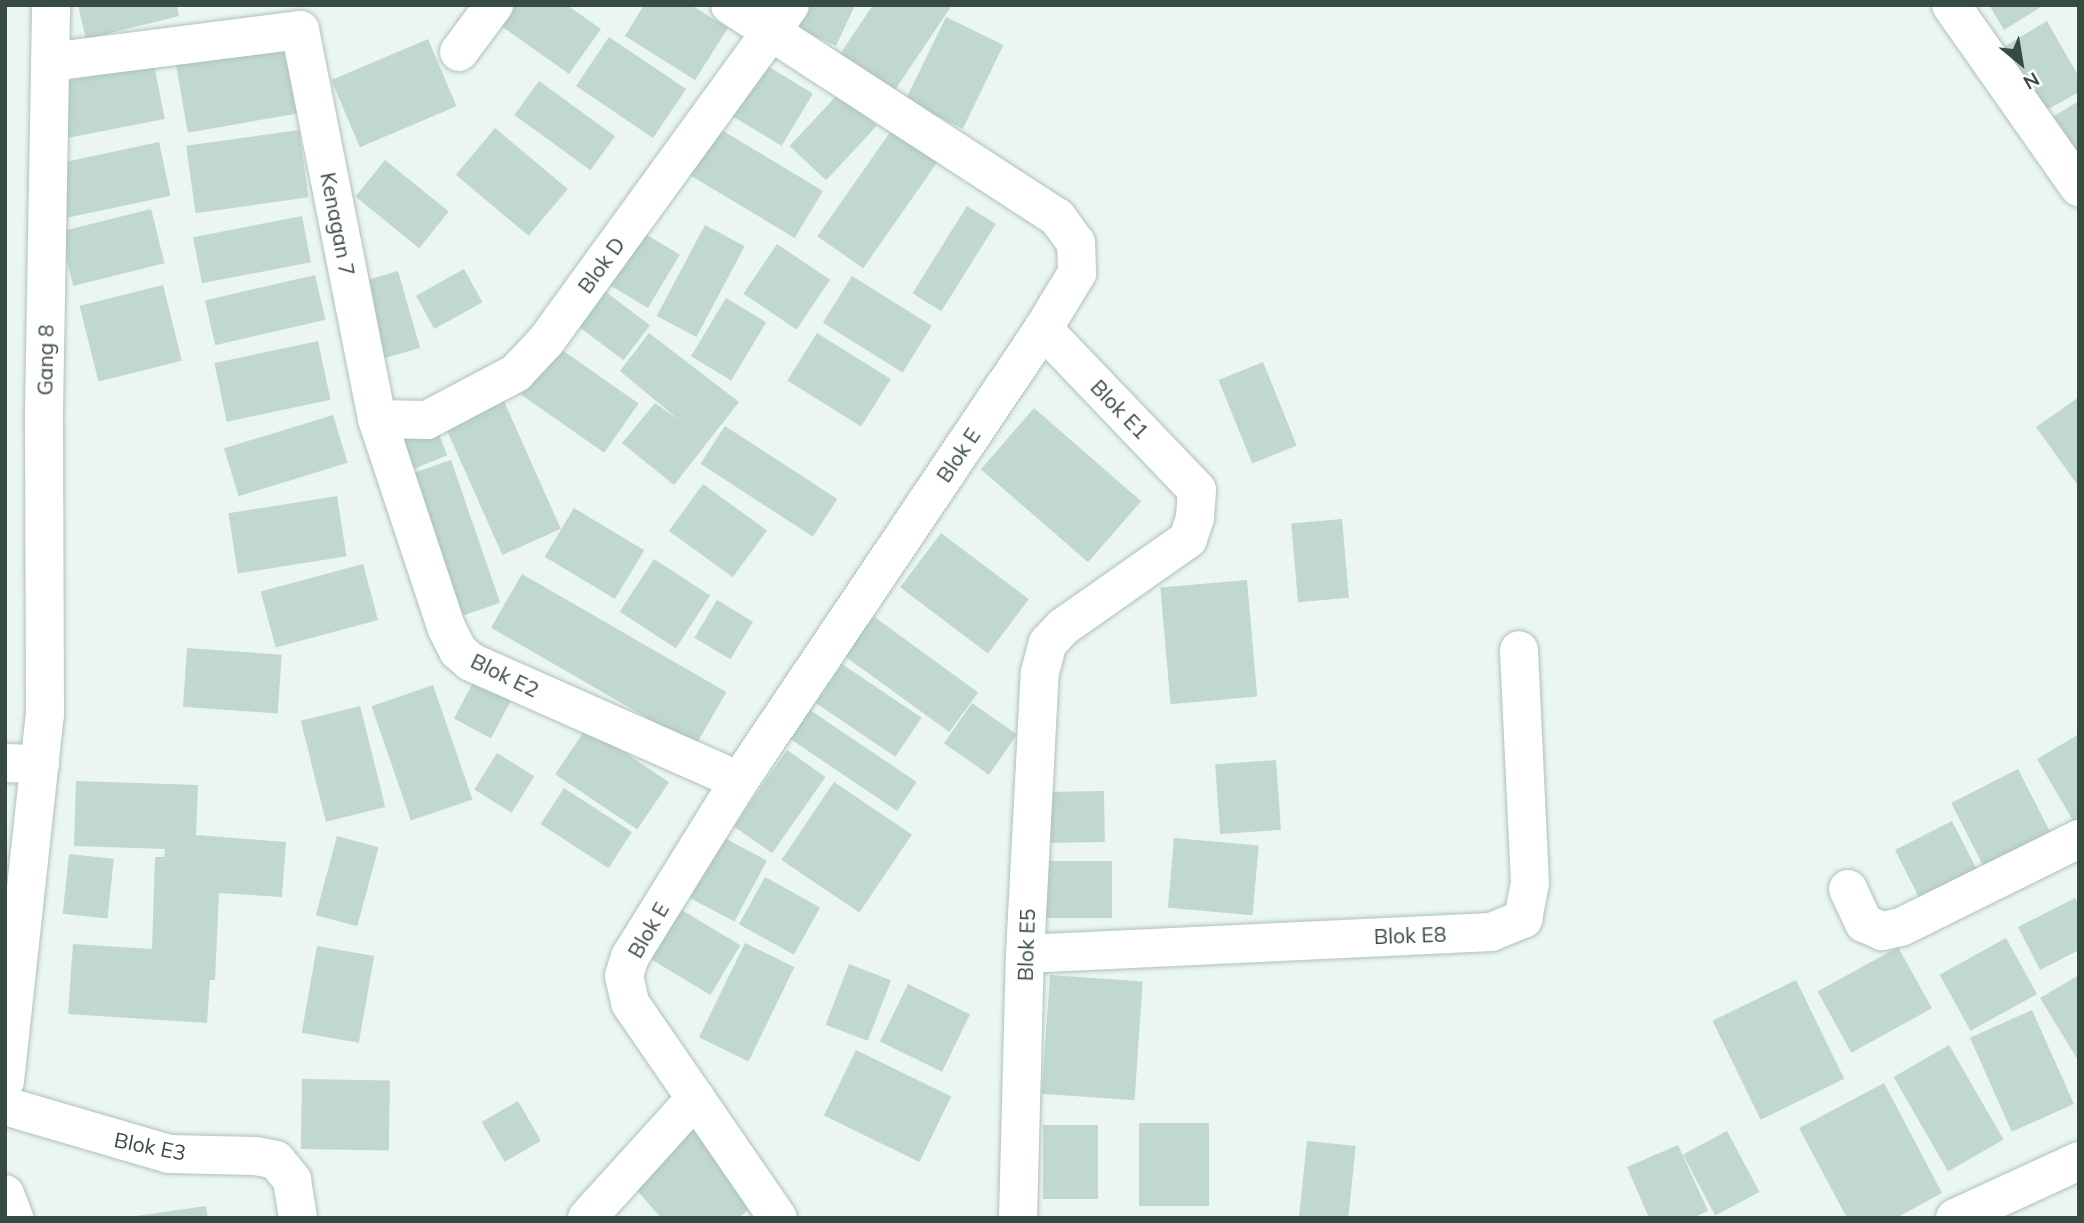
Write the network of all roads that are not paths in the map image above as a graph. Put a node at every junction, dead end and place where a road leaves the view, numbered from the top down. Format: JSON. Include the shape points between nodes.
{"nodes":[{"id":1,"x":51,"y":5,"type":"edge"},
{"id":2,"x":494,"y":5,"type":"edge"},
{"id":3,"x":730,"y":5,"type":"edge"},
{"id":4,"x":1951,"y":5,"type":"edge"},
{"id":5,"x":781,"y":19,"type":"edge"},
{"id":6,"x":459,"y":52,"type":"dead end"},
{"id":7,"x":50,"y":62,"type":"junction"},
{"id":8,"x":2079,"y":187,"type":"edge"},
{"id":9,"x":1043,"y":329,"type":"junction"},
{"id":10,"x":377,"y":419,"type":"junction"},
{"id":11,"x":1197,"y":490,"type":"joint"},
{"id":12,"x":1519,"y":650,"type":"dead end"},
{"id":13,"x":22,"y":763,"type":"edge"},
{"id":14,"x":738,"y":780,"type":"junction"},
{"id":15,"x":2079,"y":839,"type":"edge"},
{"id":16,"x":1848,"y":889,"type":"dead end"},
{"id":17,"x":1025,"y":954,"type":"junction"},
{"id":18,"x":5,"y":1081,"type":"edge"},
{"id":19,"x":696,"y":1098,"type":"junction"},
{"id":20,"x":5,"y":1106,"type":"edge"},
{"id":21,"x":2079,"y":1161,"type":"edge"},
{"id":22,"x":5,"y":1194,"type":"edge"},
{"id":23,"x":15,"y":1218,"type":"edge"},
{"id":24,"x":298,"y":1218,"type":"edge"},
{"id":25,"x":587,"y":1218,"type":"edge"},
{"id":26,"x":778,"y":1218,"type":"edge"},
{"id":27,"x":1018,"y":1218,"type":"edge"},
{"id":28,"x":1955,"y":1218,"type":"edge"}],
"edges":[{"from":1,"to":7,"type":"street","name":"Gang 8"},
{"from":2,"to":6,"type":"street"},
{"from":3,"to":5,"type":"street","name":"Blok E"},
{"from":4,"to":8,"type":"street"},
{"from":5,"to":9,"type":"street","name":"Blok E","via":[[1058,217],[1076,243],[1077,273]]},
{"from":5,"to":10,"type":"street","name":"Blok D","via":[[546,341],[516,373],[427,420]]},
{"from":7,"to":10,"type":"street","name":"Kenagan 7","via":[[300,30]]},
{"from":7,"to":13,"type":"street","name":"Gang 8","via":[[45,715]]},
{"from":9,"to":11,"type":"street","name":"Blok E1"},
{"from":9,"to":14,"type":"street","name":"Blok E"},
{"from":10,"to":14,"type":"street","name":"Blok E2","via":[[458,651],[471,662]]},
{"from":11,"to":17,"type":"street","name":"Blok E5","via":[[1188,539],[1063,626],[1048,643],[1040,672]]},
{"from":12,"to":17,"type":"street","name":"Blok E8","via":[[1530,884],[1523,919],[1491,932]]},
{"from":13,"to":18,"type":"street","name":"Gang 8"},
{"from":14,"to":19,"type":"street","name":"Blok E","via":[[630,957],[624,976],[630,1003]]},
{"from":15,"to":16,"type":"street","via":[[1901,928],[1882,932],[1864,923]]},
{"from":17,"to":27,"type":"street","name":"Blok E5"},
{"from":19,"to":25,"type":"street"},
{"from":19,"to":26,"type":"street"},
{"from":20,"to":24,"type":"street","name":"Blok E3","via":[[169,1154],[276,1160],[292,1180]]},
{"from":21,"to":28,"type":"street"},
{"from":22,"to":23,"type":"street"}]}
